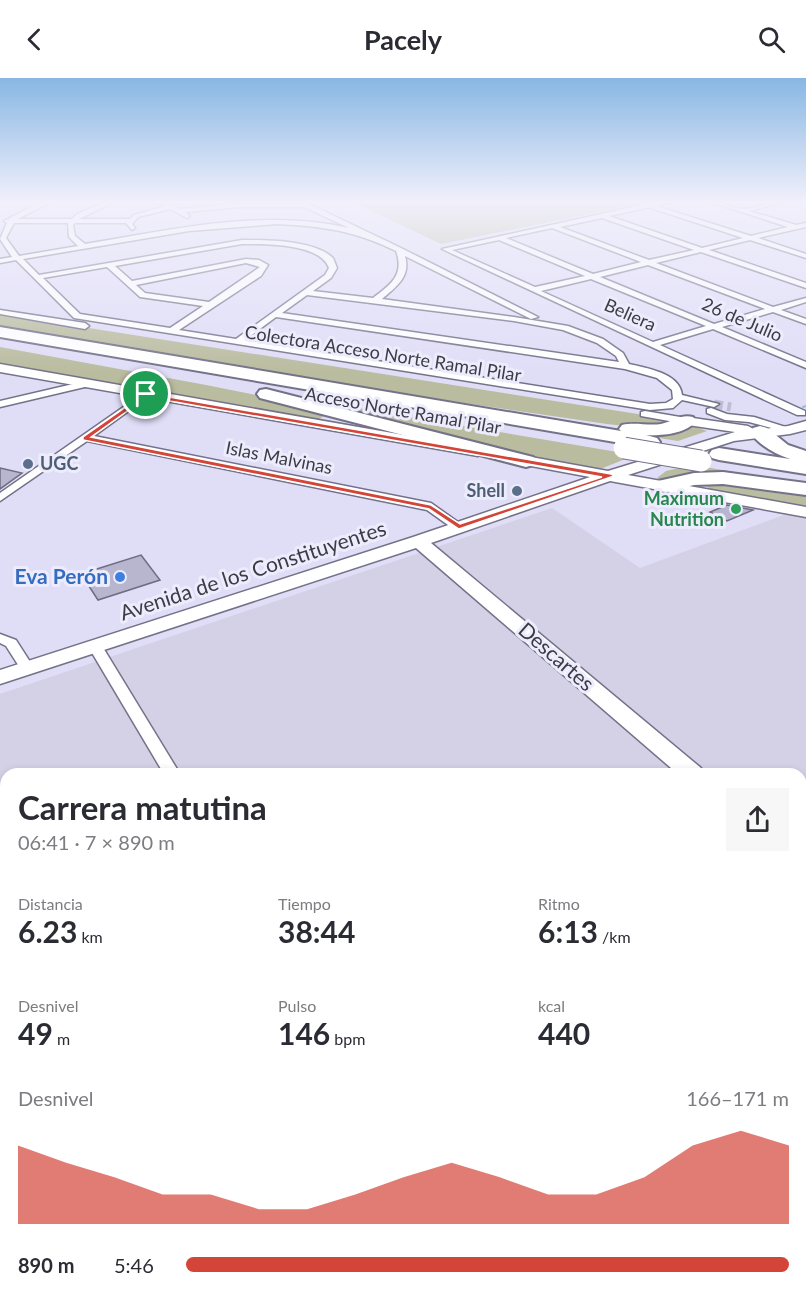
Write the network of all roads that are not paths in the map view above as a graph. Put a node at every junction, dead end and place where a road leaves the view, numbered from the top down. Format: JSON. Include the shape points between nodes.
{"nodes":[{"id":1,"x":18,"y":258,"type":"joint"},
{"id":2,"x":141,"y":258,"type":"edge"},
{"id":3,"x":328,"y":258,"type":"edge"},
{"id":4,"x":402,"y":258,"type":"edge"},
{"id":5,"x":415,"y":258,"type":"edge"},
{"id":6,"x":465,"y":258,"type":"edge"},
{"id":7,"x":549,"y":258,"type":"edge"},
{"id":8,"x":637,"y":258,"type":"edge"},
{"id":9,"x":670,"y":258,"type":"edge"},
{"id":10,"x":726,"y":258,"type":"edge"},
{"id":11,"x":0,"y":261,"type":"edge"},
{"id":12,"x":422,"y":262,"type":"junction"},
{"id":13,"x":650,"y":263,"type":"junction"},
{"id":14,"x":108,"y":264,"type":"junction"},
{"id":15,"x":404,"y":265,"type":"junction"},
{"id":16,"x":593,"y":276,"type":"junction"},
{"id":17,"x":38,"y":277,"type":"junction"},
{"id":18,"x":129,"y":284,"type":"junction"},
{"id":19,"x":806,"y":286,"type":"edge"},
{"id":20,"x":534,"y":290,"type":"junction"},
{"id":21,"x":306,"y":292,"type":"junction"},
{"id":22,"x":376,"y":300,"type":"junction"},
{"id":23,"x":806,"y":300,"type":"edge"},
{"id":24,"x":210,"y":305,"type":"junction"},
{"id":25,"x":773,"y":309,"type":"junction"},
{"id":26,"x":0,"y":312,"type":"edge"},
{"id":27,"x":524,"y":312,"type":"junction"},
{"id":28,"x":276,"y":315,"type":"junction"},
{"id":29,"x":514,"y":319,"type":"junction"},
{"id":30,"x":806,"y":322,"type":"edge"},
{"id":31,"x":547,"y":324,"type":"junction"},
{"id":32,"x":714,"y":326,"type":"junction"},
{"id":33,"x":171,"y":331,"type":"junction"},
{"id":34,"x":0,"y":332,"type":"edge"},
{"id":35,"x":0,"y":342,"type":"edge"},
{"id":36,"x":237,"y":342,"type":"junction"},
{"id":37,"x":654,"y":344,"type":"junction"},
{"id":38,"x":29,"y":347,"type":"junction"},
{"id":39,"x":806,"y":365,"type":"edge"},
{"id":40,"x":625,"y":366,"type":"junction"},
{"id":41,"x":0,"y":368,"type":"edge"},
{"id":42,"x":86,"y":384,"type":"junction"},
{"id":43,"x":146,"y":394,"type":"junction"},
{"id":44,"x":404,"y":400,"type":"junction"},
{"id":45,"x":677,"y":400,"type":"junction"},
{"id":46,"x":0,"y":404,"type":"edge"},
{"id":47,"x":731,"y":407,"type":"tunnel mouth"},
{"id":48,"x":333,"y":411,"type":"junction"},
{"id":49,"x":805,"y":416,"type":"edge"},
{"id":50,"x":686,"y":421,"type":"junction"},
{"id":51,"x":314,"y":423,"type":"junction"},
{"id":52,"x":759,"y":425,"type":"junction"},
{"id":53,"x":790,"y":430,"type":"junction"},
{"id":54,"x":806,"y":433,"type":"edge"},
{"id":55,"x":86,"y":438,"type":"junction"},
{"id":56,"x":806,"y":440,"type":"edge"},
{"id":57,"x":806,"y":453,"type":"edge"},
{"id":58,"x":806,"y":458,"type":"edge"},
{"id":59,"x":526,"y":460,"type":"junction"},
{"id":60,"x":706,"y":465,"type":"junction"},
{"id":61,"x":806,"y":468,"type":"edge"},
{"id":62,"x":611,"y":476,"type":"junction"},
{"id":63,"x":806,"y":479,"type":"edge"},
{"id":64,"x":666,"y":486,"type":"junction"},
{"id":65,"x":806,"y":489,"type":"edge"},
{"id":66,"x":715,"y":495,"type":"junction"},
{"id":67,"x":0,"y":498,"type":"edge"},
{"id":68,"x":806,"y":512,"type":"edge"},
{"id":69,"x":459,"y":527,"type":"junction"},
{"id":70,"x":419,"y":541,"type":"junction"},
{"id":71,"x":0,"y":638,"type":"edge"},
{"id":72,"x":95,"y":646,"type":"junction"},
{"id":73,"x":27,"y":668,"type":"junction"},
{"id":74,"x":0,"y":677,"type":"edge"},
{"id":75,"x":168,"y":768,"type":"edge"},
{"id":76,"x":686,"y":768,"type":"edge"}],
"edges":[{"from":1,"to":11,"type":"street"},
{"from":1,"to":17,"type":"street"},
{"from":2,"to":14,"type":"street"},
{"from":3,"to":21,"type":"street","via":[[332,271]]},
{"from":4,"to":15,"type":"street"},
{"from":5,"to":12,"type":"street"},
{"from":6,"to":20,"type":"street","name":"Beliera"},
{"from":7,"to":16,"type":"street","name":"26 de Julio"},
{"from":8,"to":13,"type":"street"},
{"from":9,"to":13,"type":"street"},
{"from":10,"to":19,"type":"street"},
{"from":12,"to":15,"type":"street"},
{"from":12,"to":27,"type":"street"},
{"from":13,"to":16,"type":"street"},
{"from":13,"to":25,"type":"street"},
{"from":14,"to":17,"type":"street"},
{"from":14,"to":18,"type":"street"},
{"from":15,"to":22,"type":"street","via":[[400,278]]},
{"from":16,"to":20,"type":"street"},
{"from":16,"to":32,"type":"street","name":"26 de Julio"},
{"from":17,"to":33,"type":"street","via":[[73,315]]},
{"from":18,"to":24,"type":"street","via":[[148,297]]},
{"from":18,"to":24,"type":"street","via":[[237,263],[258,262],[265,269]]},
{"from":20,"to":37,"type":"street","name":"Beliera"},
{"from":21,"to":22,"type":"street"},
{"from":21,"to":28,"type":"street"},
{"from":22,"to":29,"type":"street"},
{"from":23,"to":25,"type":"street"},
{"from":24,"to":33,"type":"street"},
{"from":25,"to":30,"type":"street"},
{"from":25,"to":32,"type":"street"},
{"from":26,"to":50,"type":"street","name":"Colectora Acceso Norte Ramal Pilar"},
{"from":27,"to":29,"type":"street"},
{"from":27,"to":31,"type":"street"},
{"from":28,"to":36,"type":"street"},
{"from":28,"to":40,"type":"street"},
{"from":29,"to":31,"type":"street"},
{"from":31,"to":40,"type":"street","via":[[600,341],[620,355]]},
{"from":32,"to":37,"type":"street"},
{"from":32,"to":39,"type":"street","name":"26 de Julio"},
{"from":33,"to":36,"type":"street"},
{"from":34,"to":44,"type":"highway","name":"Acceso Norte Ramal Pilar"},
{"from":35,"to":38,"type":"highway","name":"Acceso Norte Ramal Pilar"},
{"from":36,"to":45,"type":"street","via":[[628,404],[659,407]]},
{"from":37,"to":49,"type":"street","name":"Beliera"},
{"from":38,"to":48,"type":"highway","via":[[225,385]]},
{"from":38,"to":60,"type":"highway","name":"Acceso Norte Ramal Pilar","bridge":true},
{"from":40,"to":45,"type":"street","via":[[668,381],[677,389]]},
{"from":41,"to":42,"type":"street"},
{"from":42,"to":43,"type":"street"},
{"from":42,"to":46,"type":"street"},
{"from":43,"to":51,"type":"street"},
{"from":43,"to":55,"type":"street"},
{"from":44,"to":50,"type":"highway","via":[[633,429],[662,430]]},
{"from":44,"to":60,"type":"highway","name":"Acceso Norte Ramal Pilar","via":[[651,442]]},
{"from":45,"to":52,"type":"street"},
{"from":47,"to":52,"type":"street","via":[[750,412]]},
{"from":48,"to":51,"type":"street","via":[[325,421]]},
{"from":48,"to":59,"type":"highway"},
{"from":49,"to":52,"type":"street"},
{"from":49,"to":53,"type":"street"},
{"from":50,"to":52,"type":"street","name":"Colectora Acceso Norte Ramal Pilar"},
{"from":51,"to":59,"type":"street"},
{"from":52,"to":53,"type":"street"},
{"from":52,"to":58,"type":"highway","via":[[781,449]]},
{"from":52,"to":62,"type":"street","via":[[729,446],[658,469]]},
{"from":53,"to":54,"type":"street"},
{"from":55,"to":67,"type":"street"},
{"from":55,"to":69,"type":"street","name":"Islas Malvinas","via":[[431,507]]},
{"from":56,"to":57,"type":"street","via":[[793,444]]},
{"from":59,"to":62,"type":"street"},
{"from":60,"to":61,"type":"highway","name":"Acceso Norte Ramal Pilar"},
{"from":60,"to":63,"type":"highway","name":"Acceso Norte Ramal Pilar"},
{"from":60,"to":64,"type":"highway"},
{"from":60,"to":65,"type":"highway","via":[[723,478]]},
{"from":60,"to":66,"type":"highway","via":[[697,486]]},
{"from":62,"to":64,"type":"street"},
{"from":62,"to":69,"type":"street","name":"Avenida de los Constituyentes"},
{"from":64,"to":66,"type":"street"},
{"from":66,"to":68,"type":"street"},
{"from":69,"to":70,"type":"street","name":"Avenida de los Constituyentes"},
{"from":70,"to":72,"type":"street","name":"Avenida de los Constituyentes"},
{"from":70,"to":76,"type":"street","name":"Descartes"},
{"from":71,"to":73,"type":"street","via":[[11,643]]},
{"from":72,"to":73,"type":"street","name":"Avenida de los Constituyentes"},
{"from":72,"to":75,"type":"street"},
{"from":73,"to":74,"type":"street","name":"Avenida de los Constituyentes"}]}
